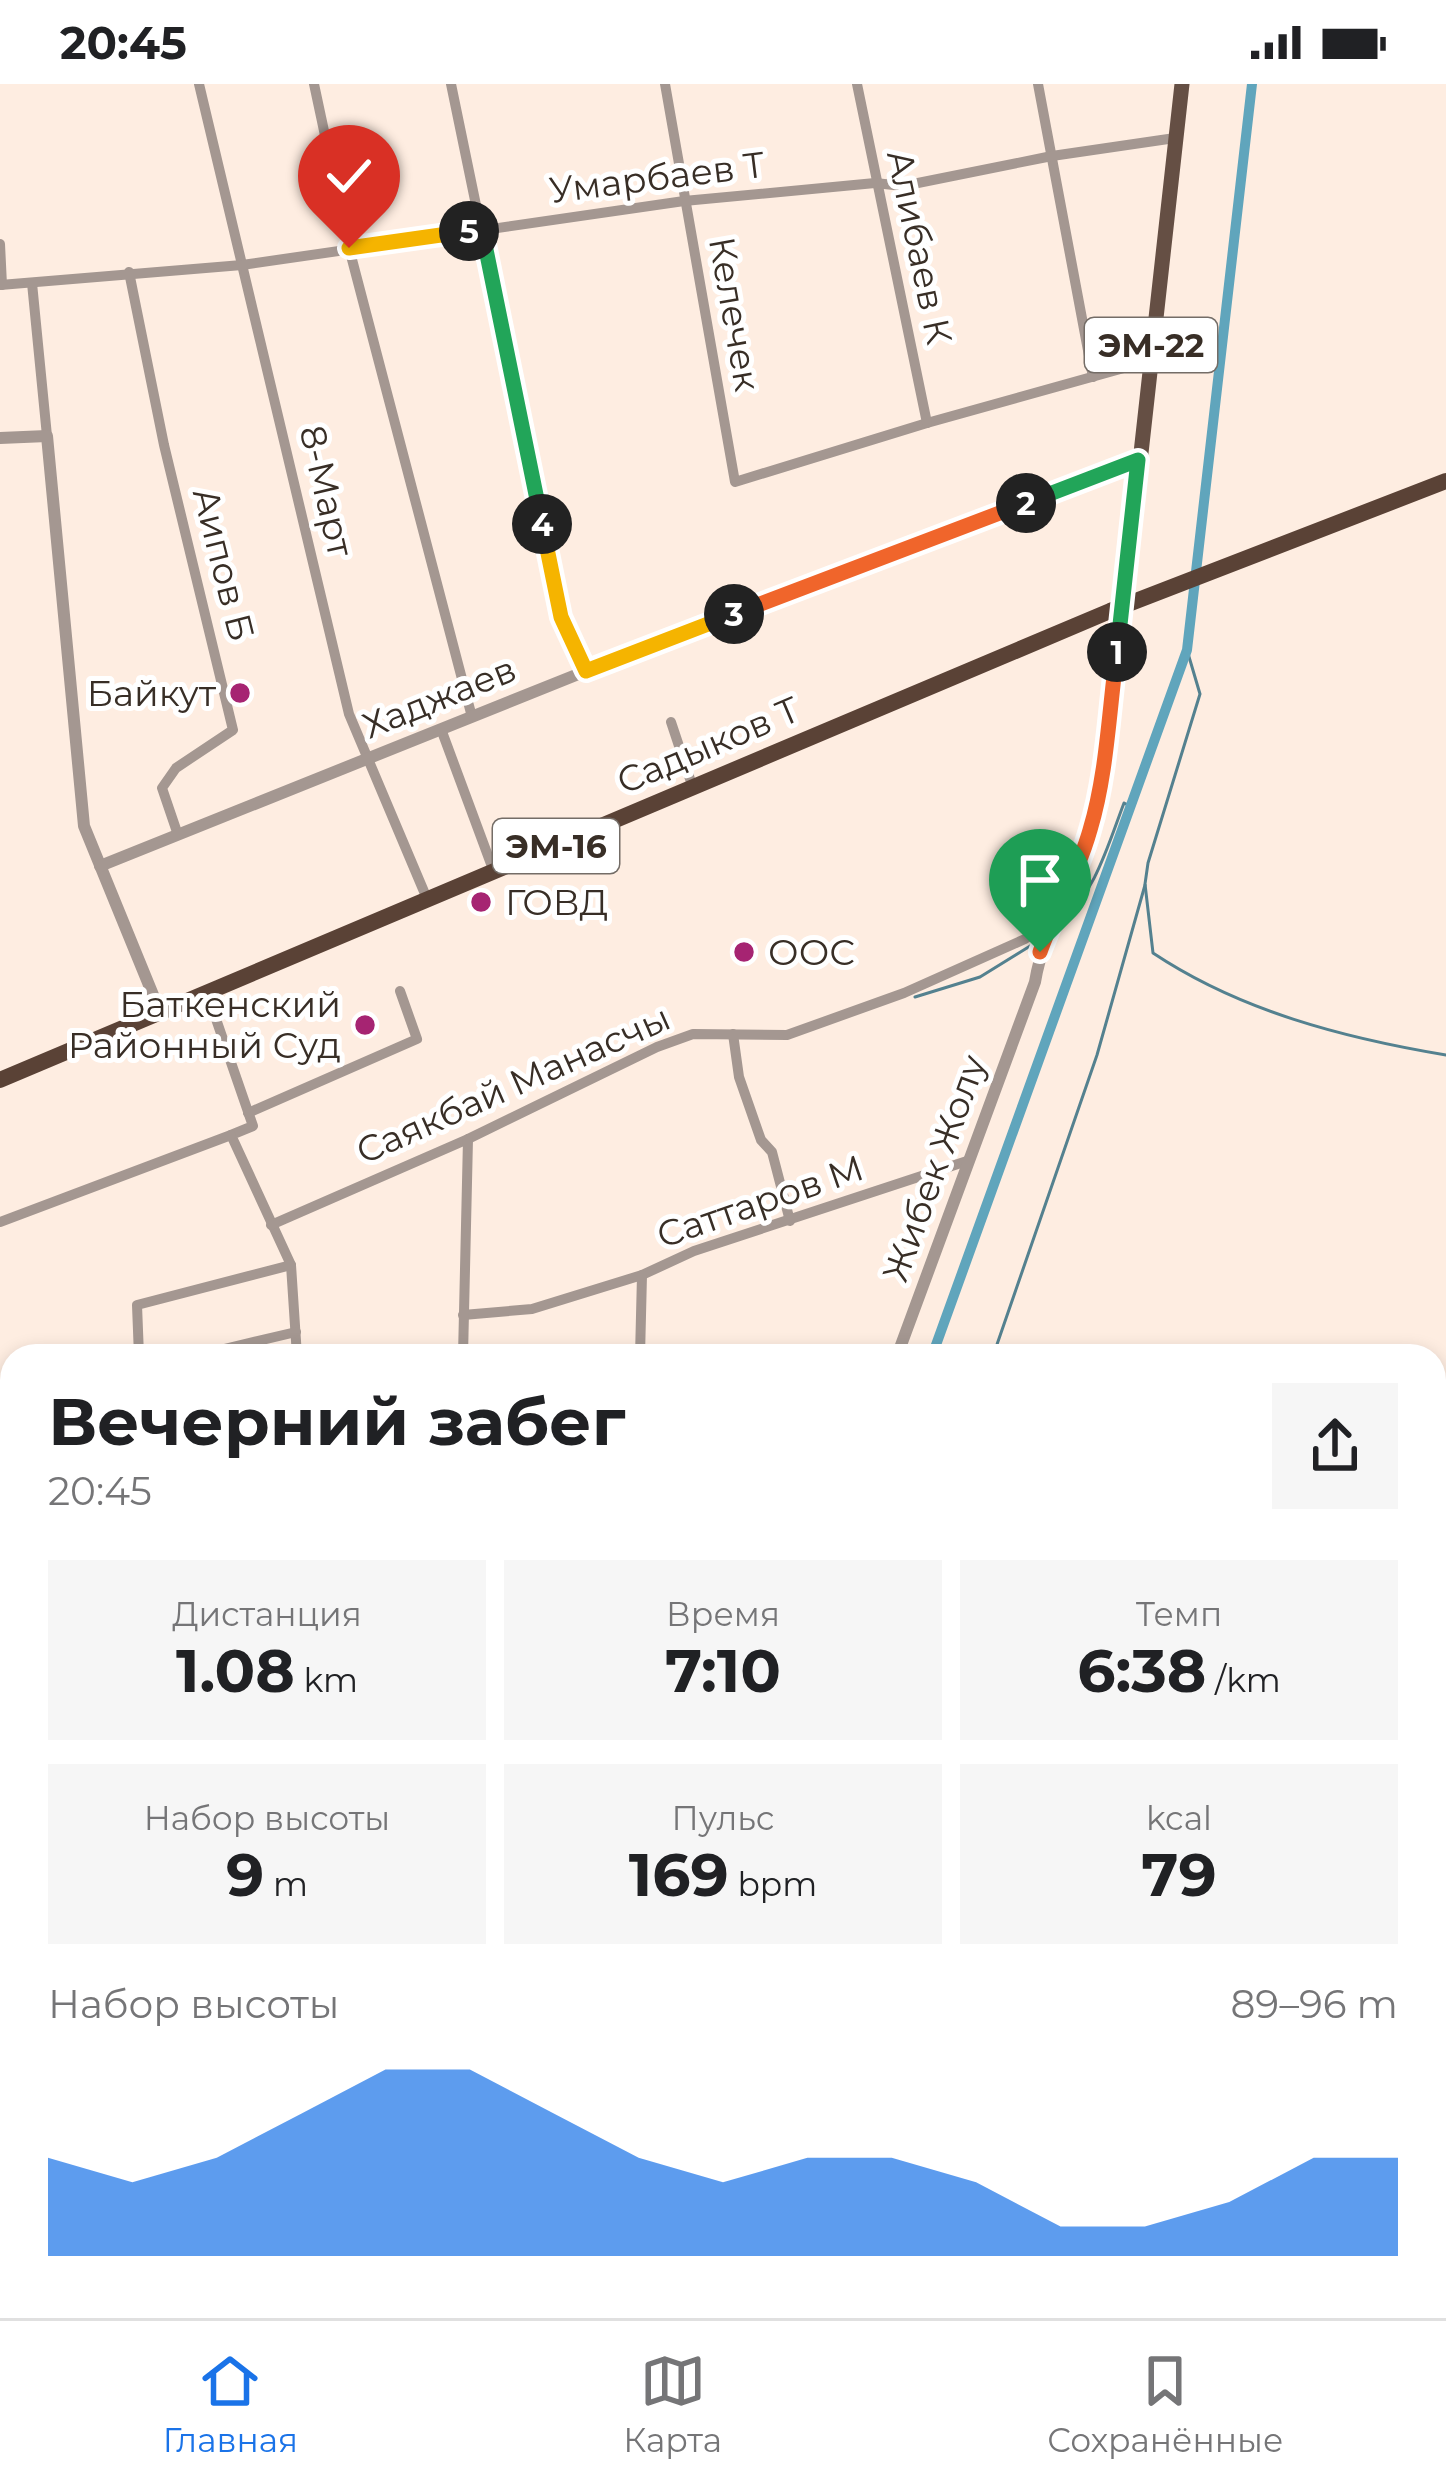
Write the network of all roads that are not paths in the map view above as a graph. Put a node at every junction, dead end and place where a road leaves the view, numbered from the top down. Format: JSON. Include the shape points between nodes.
{"nodes":[{"id":1,"x":199,"y":84,"type":"edge"},
{"id":2,"x":314,"y":84,"type":"edge"},
{"id":3,"x":451,"y":84,"type":"edge"},
{"id":4,"x":665,"y":84,"type":"edge"},
{"id":5,"x":857,"y":84,"type":"edge"},
{"id":6,"x":1039,"y":84,"type":"edge"},
{"id":7,"x":1181,"y":84,"type":"edge"},
{"id":8,"x":1175,"y":138,"type":"junction"},
{"id":9,"x":1052,"y":156,"type":"junction"},
{"id":10,"x":874,"y":183,"type":"junction"},
{"id":11,"x":684,"y":201,"type":"junction"},
{"id":12,"x":482,"y":230,"type":"junction"},
{"id":13,"x":0,"y":244,"type":"edge"},
{"id":14,"x":349,"y":248,"type":"junction"},
{"id":15,"x":242,"y":265,"type":"junction"},
{"id":16,"x":129,"y":272,"type":"junction"},
{"id":17,"x":32,"y":283,"type":"junction"},
{"id":18,"x":1,"y":285,"type":"edge"},
{"id":19,"x":1149,"y":361,"type":"junction"},
{"id":20,"x":1093,"y":377,"type":"junction"},
{"id":21,"x":927,"y":423,"type":"junction"},
{"id":22,"x":47,"y":436,"type":"junction"},
{"id":23,"x":0,"y":438,"type":"edge"},
{"id":24,"x":1138,"y":460,"type":"junction"},
{"id":25,"x":1446,"y":481,"type":"edge"},
{"id":26,"x":1117,"y":609,"type":"junction"},
{"id":27,"x":586,"y":671,"type":"junction"},
{"id":28,"x":472,"y":717,"type":"junction"},
{"id":29,"x":671,"y":722,"type":"dead end"},
{"id":30,"x":441,"y":729,"type":"junction"},
{"id":31,"x":368,"y":759,"type":"junction"},
{"id":32,"x":693,"y":788,"type":"junction"},
{"id":33,"x":178,"y":835,"type":"junction"},
{"id":34,"x":100,"y":866,"type":"junction"},
{"id":35,"x":494,"y":872,"type":"junction"},
{"id":36,"x":428,"y":901,"type":"junction"},
{"id":37,"x":1051,"y":921,"type":"junction"},
{"id":38,"x":400,"y":991,"type":"dead end"},
{"id":39,"x":207,"y":993,"type":"junction"},
{"id":40,"x":160,"y":1012,"type":"junction"},
{"id":41,"x":733,"y":1034,"type":"junction"},
{"id":42,"x":0,"y":1080,"type":"edge"},
{"id":43,"x":248,"y":1113,"type":"junction"},
{"id":44,"x":231,"y":1135,"type":"junction"},
{"id":45,"x":468,"y":1139,"type":"junction"},
{"id":46,"x":968,"y":1161,"type":"junction"},
{"id":47,"x":790,"y":1221,"type":"junction"},
{"id":48,"x":0,"y":1222,"type":"edge"},
{"id":49,"x":271,"y":1225,"type":"junction"},
{"id":50,"x":291,"y":1265,"type":"junction"},
{"id":51,"x":642,"y":1275,"type":"junction"},
{"id":52,"x":463,"y":1315,"type":"junction"},
{"id":53,"x":296,"y":1332,"type":"junction"},
{"id":54,"x":139,"y":1344,"type":"edge"},
{"id":55,"x":246,"y":1344,"type":"edge"},
{"id":56,"x":296,"y":1344,"type":"edge"},
{"id":57,"x":463,"y":1344,"type":"edge"},
{"id":58,"x":640,"y":1344,"type":"edge"},
{"id":59,"x":901,"y":1344,"type":"edge"}],
"edges":[{"from":1,"to":15,"type":"street","name":"8-Март"},
{"from":2,"to":14,"type":"street"},
{"from":3,"to":12,"type":"street"},
{"from":4,"to":11,"type":"street","name":"Келечек"},
{"from":5,"to":10,"type":"street","name":"Алибаев К"},
{"from":6,"to":9,"type":"street"},
{"from":7,"to":8,"type":"main road","name":"Жибек Жолу","number":"ЭМ-22"},
{"from":8,"to":9,"type":"street","name":"Умарбаев Т"},
{"from":8,"to":19,"type":"main road","name":"Жибек Жолу","number":"ЭМ-22"},
{"from":9,"to":10,"type":"street","name":"Умарбаев Т","via":[[903,186]]},
{"from":9,"to":20,"type":"street"},
{"from":10,"to":11,"type":"street","name":"Умарбаев Т"},
{"from":10,"to":21,"type":"street","name":"Алибаев К"},
{"from":11,"to":12,"type":"street","name":"Умарбаев Т"},
{"from":11,"to":21,"type":"street","name":"Келечек","via":[[735,482]]},
{"from":12,"to":14,"type":"street","name":"Умарбаев Т"},
{"from":12,"to":27,"type":"street","via":[[561,617]]},
{"from":13,"to":18,"type":"street"},
{"from":14,"to":15,"type":"street","name":"Умарбаев Т"},
{"from":14,"to":28,"type":"street"},
{"from":15,"to":16,"type":"street","name":"Умарбаев Т"},
{"from":15,"to":31,"type":"street","name":"8-Март","via":[[349,713]]},
{"from":16,"to":17,"type":"street","name":"Умарбаев Т"},
{"from":16,"to":33,"type":"street","name":"Аипов Б","via":[[233,730],[161,788]]},
{"from":17,"to":18,"type":"street","name":"Умарбаев Т"},
{"from":17,"to":22,"type":"street"},
{"from":19,"to":20,"type":"street"},
{"from":19,"to":24,"type":"main road","name":"Жибек Жолу","number":"ЭМ-22"},
{"from":20,"to":21,"type":"street"},
{"from":22,"to":23,"type":"street"},
{"from":22,"to":34,"type":"street","via":[[84,826]]},
{"from":24,"to":26,"type":"main road","name":"Жибек Жолу","number":"ЭМ-22"},
{"from":24,"to":27,"type":"street","name":"Хаджаев"},
{"from":25,"to":26,"type":"highway","number":"ЭМ-16"},
{"from":26,"to":32,"type":"highway","name":"Садыков Т","number":"ЭМ-16"},
{"from":26,"to":37,"type":"street","name":"Жибек Жолу","via":[[1092,825]]},
{"from":27,"to":28,"type":"street","name":"Хаджаев"},
{"from":28,"to":30,"type":"street","name":"Хаджаев"},
{"from":29,"to":32,"type":"street"},
{"from":30,"to":31,"type":"street","name":"Хаджаев"},
{"from":30,"to":35,"type":"street"},
{"from":31,"to":33,"type":"street","name":"Хаджаев"},
{"from":31,"to":36,"type":"street","name":"8-Март"},
{"from":32,"to":35,"type":"highway","name":"Садыков Т","number":"ЭМ-16"},
{"from":33,"to":34,"type":"street","name":"Хаджаев"},
{"from":34,"to":40,"type":"street"},
{"from":35,"to":36,"type":"highway","name":"Садыков Т","number":"ЭМ-16"},
{"from":36,"to":39,"type":"highway","name":"Садыков Т","number":"ЭМ-16"},
{"from":37,"to":41,"type":"street","name":"Саякбай Манасчы","via":[[904,993],[807,1028]]},
{"from":37,"to":46,"type":"street","name":"Жибек Жолу"},
{"from":38,"to":43,"type":"street","via":[[417,1039]]},
{"from":39,"to":40,"type":"highway","name":"Садыков Т","number":"ЭМ-16"},
{"from":39,"to":43,"type":"street"},
{"from":40,"to":42,"type":"highway","name":"Садыков Т","number":"ЭМ-16"},
{"from":41,"to":45,"type":"street","name":"Саякбай Манасчы","via":[[693,1034],[657,1047]]},
{"from":41,"to":47,"type":"street"},
{"from":43,"to":44,"type":"street","via":[[253,1126]]},
{"from":44,"to":48,"type":"street"},
{"from":44,"to":49,"type":"street"},
{"from":45,"to":49,"type":"street","name":"Саякбай Манасчы"},
{"from":45,"to":52,"type":"street"},
{"from":46,"to":47,"type":"street","name":"Саттаров М"},
{"from":46,"to":59,"type":"street","name":"Жибек Жолу"},
{"from":47,"to":51,"type":"street","name":"Саттаров М"},
{"from":49,"to":50,"type":"street"},
{"from":50,"to":53,"type":"street"},
{"from":50,"to":54,"type":"street","via":[[137,1305]]},
{"from":51,"to":52,"type":"street","name":"Саттаров М","via":[[532,1309]]},
{"from":51,"to":58,"type":"street","name":"Саттаров М"},
{"from":52,"to":57,"type":"street"},
{"from":53,"to":55,"type":"street"},
{"from":53,"to":56,"type":"street"}]}
